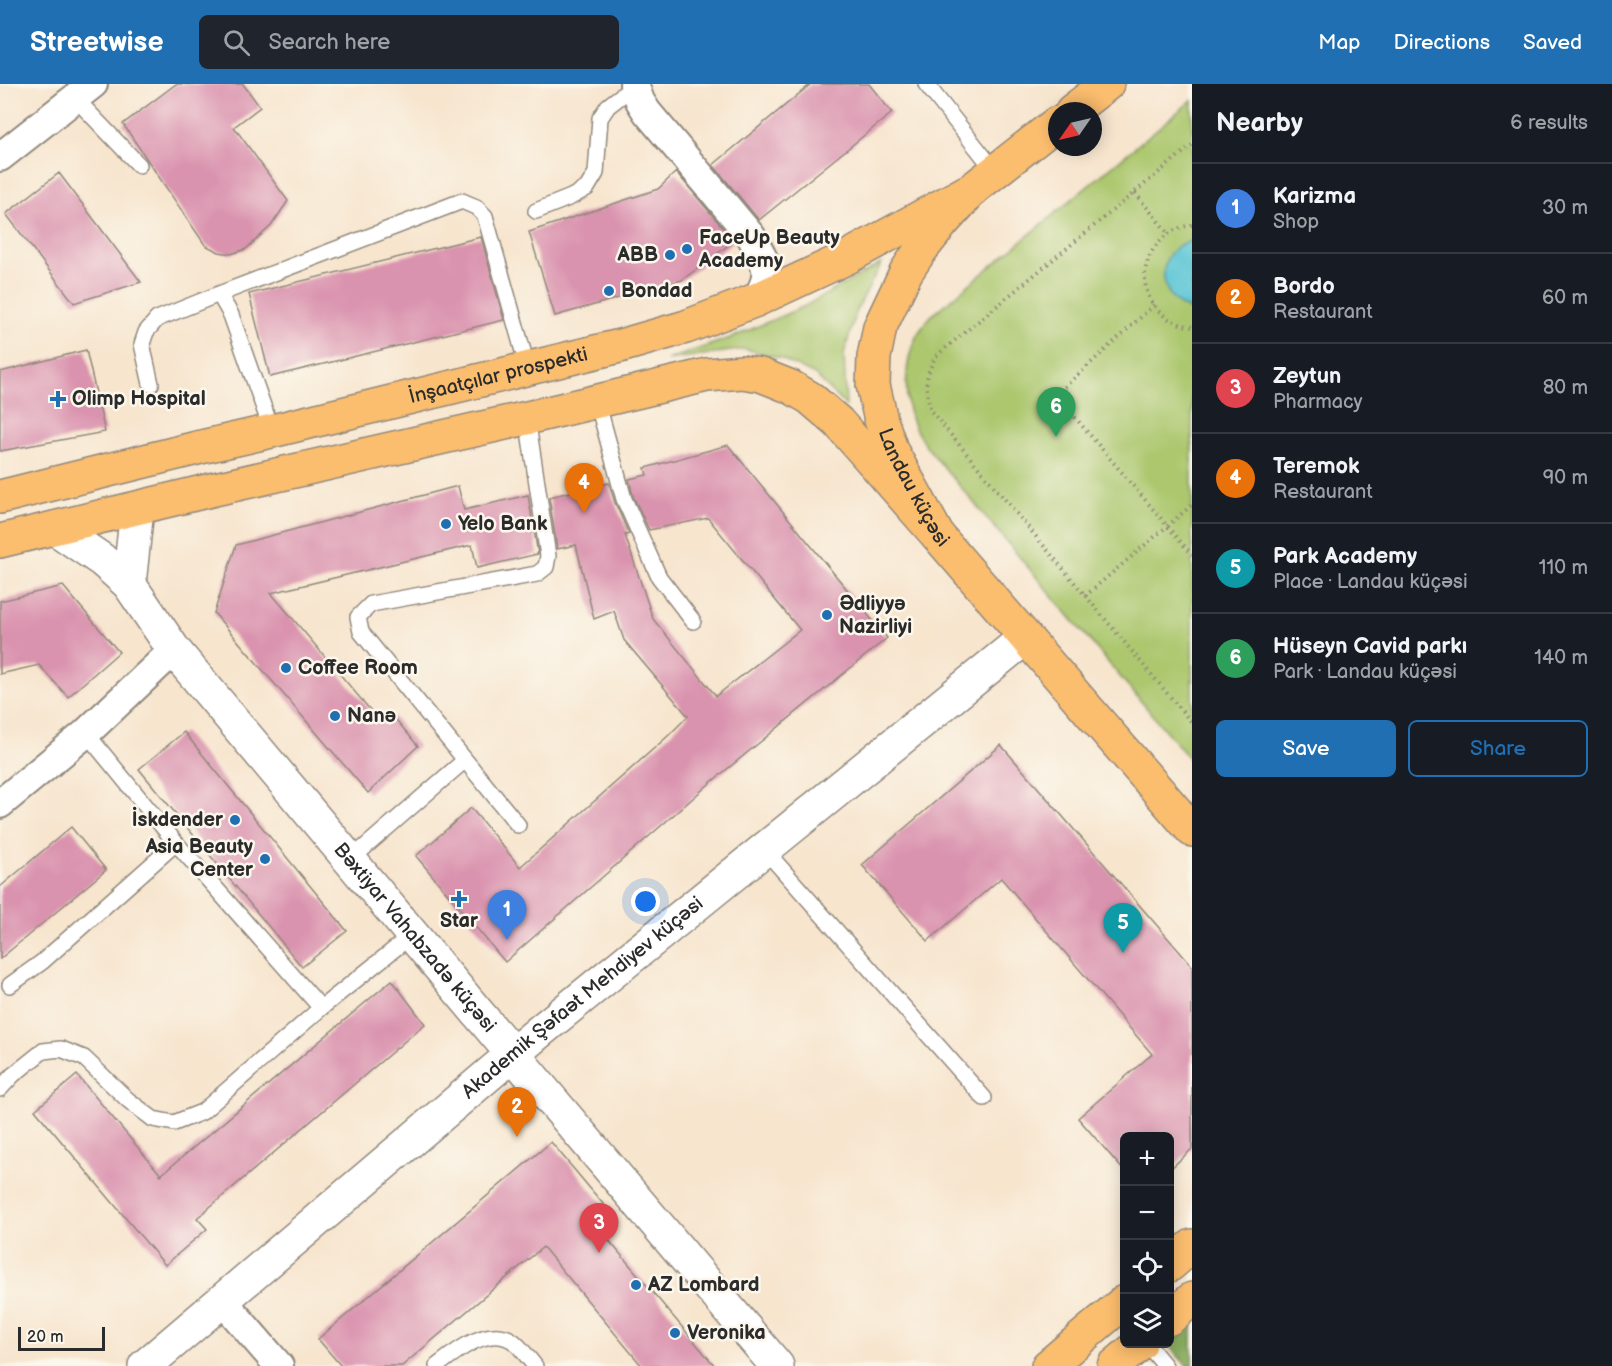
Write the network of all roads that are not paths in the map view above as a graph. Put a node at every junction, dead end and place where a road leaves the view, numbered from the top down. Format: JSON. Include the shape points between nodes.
{"nodes":[{"id":1,"x":926,"y":84,"type":"edge"},
{"id":2,"x":1107,"y":84,"type":"edge"},
{"id":3,"x":634,"y":85,"type":"edge"},
{"id":4,"x":84,"y":91,"type":"edge"},
{"id":5,"x":1084,"y":102,"type":"edge"},
{"id":6,"x":1048,"y":130,"type":"edge"},
{"id":7,"x":0,"y":157,"type":"edge"},
{"id":8,"x":139,"y":165,"type":"dead end"},
{"id":9,"x":984,"y":179,"type":"junction"},
{"id":10,"x":536,"y":212,"type":"dead end"},
{"id":11,"x":219,"y":294,"type":"junction"},
{"id":12,"x":756,"y":300,"type":"junction"},
{"id":13,"x":528,"y":369,"type":"junction"},
{"id":14,"x":151,"y":384,"type":"dead end"},
{"id":15,"x":597,"y":401,"type":"junction"},
{"id":16,"x":527,"y":418,"type":"junction"},
{"id":17,"x":272,"y":431,"type":"junction"},
{"id":18,"x":0,"y":497,"type":"edge"},
{"id":19,"x":137,"y":509,"type":"junction"},
{"id":20,"x":55,"y":528,"type":"junction"},
{"id":21,"x":938,"y":536,"type":"junction"},
{"id":22,"x":0,"y":541,"type":"edge"},
{"id":23,"x":129,"y":584,"type":"junction"},
{"id":24,"x":693,"y":621,"type":"dead end"},
{"id":25,"x":1025,"y":638,"type":"junction"},
{"id":26,"x":174,"y":650,"type":"junction"},
{"id":27,"x":86,"y":733,"type":"junction"},
{"id":28,"x":465,"y":760,"type":"junction"},
{"id":29,"x":0,"y":804,"type":"edge"},
{"id":30,"x":518,"y":825,"type":"dead end"},
{"id":31,"x":1192,"y":830,"type":"edge"},
{"id":32,"x":176,"y":843,"type":"junction"},
{"id":33,"x":765,"y":849,"type":"junction"},
{"id":34,"x":350,"y":860,"type":"junction"},
{"id":35,"x":412,"y":934,"type":"junction"},
{"id":36,"x":10,"y":985,"type":"dead end"},
{"id":37,"x":321,"y":1008,"type":"junction"},
{"id":38,"x":513,"y":1054,"type":"junction"},
{"id":39,"x":0,"y":1089,"type":"edge"},
{"id":40,"x":984,"y":1098,"type":"dead end"},
{"id":41,"x":1192,"y":1246,"type":"edge"},
{"id":42,"x":1174,"y":1262,"type":"edge"},
{"id":43,"x":1192,"y":1299,"type":"edge"},
{"id":44,"x":223,"y":1301,"type":"junction"},
{"id":45,"x":1120,"y":1306,"type":"edge"},
{"id":46,"x":1174,"y":1315,"type":"edge"},
{"id":47,"x":1135,"y":1348,"type":"edge"},
{"id":48,"x":1149,"y":1348,"type":"edge"},
{"id":49,"x":145,"y":1366,"type":"edge"},
{"id":50,"x":279,"y":1366,"type":"edge"},
{"id":51,"x":436,"y":1366,"type":"edge"},
{"id":52,"x":535,"y":1366,"type":"edge"},
{"id":53,"x":777,"y":1366,"type":"edge"},
{"id":54,"x":1048,"y":1366,"type":"edge"},
{"id":55,"x":1114,"y":1366,"type":"edge"},
{"id":56,"x":1165,"y":1366,"type":"edge"}],
"edges":[{"from":1,"to":9,"type":"lane"},
{"from":2,"to":5,"type":"main road"},
{"from":3,"to":10,"type":"lane","via":[[608,106],[600,118],[596,173],[587,188]]},
{"from":3,"to":12,"type":"street","via":[[647,112],[751,236],[767,272],[765,286]]},
{"from":4,"to":7,"type":"street"},
{"from":4,"to":8,"type":"lane"},
{"from":6,"to":9,"type":"main road","name":"Landau küçəsi"},
{"from":9,"to":12,"type":"main road","name":"İnşaatçılar prospekti","via":[[846,258]]},
{"from":9,"to":21,"type":"main road","name":"Landau küçəsi","via":[[937,230],[906,272],[880,327],[874,357],[873,385],[880,420],[892,452]]},
{"from":11,"to":13,"type":"lane","via":[[462,201],[485,216]]},
{"from":11,"to":14,"type":"lane","via":[[158,320],[146,332],[142,344]]},
{"from":11,"to":17,"type":"lane","via":[[231,315]]},
{"from":12,"to":13,"type":"main road","name":"İnşaatçılar prospekti","via":[[686,327]]},
{"from":13,"to":17,"type":"main road","name":"İnşaatçılar prospekti"},
{"from":15,"to":16,"type":"main road"},
{"from":15,"to":21,"type":"main road","via":[[707,375],[761,375],[791,387],[837,422]]},
{"from":15,"to":24,"type":"lane","via":[[624,499],[659,577]]},
{"from":16,"to":19,"type":"main road"},
{"from":16,"to":28,"type":"lane","via":[[548,556],[546,567],[537,574],[371,604],[358,617],[361,632]]},
{"from":17,"to":18,"type":"main road","name":"İnşaatçılar prospekti"},
{"from":19,"to":20,"type":"main road"},
{"from":19,"to":23,"type":"street"},
{"from":20,"to":22,"type":"main road"},
{"from":20,"to":23,"type":"street","name":"Bəxtiyar Vahabzadə küçəsi"},
{"from":21,"to":25,"type":"main road","name":"Landau küçəsi"},
{"from":23,"to":26,"type":"street","name":"Bəxtiyar Vahabzadə küçəsi"},
{"from":25,"to":31,"type":"main road","name":"Landau küçəsi"},
{"from":25,"to":33,"type":"street","name":"Akademik Şəfaət Mehdiyev küçəsi"},
{"from":26,"to":27,"type":"street"},
{"from":26,"to":34,"type":"street","name":"Bəxtiyar Vahabzadə küçəsi"},
{"from":27,"to":29,"type":"street"},
{"from":27,"to":32,"type":"lane"},
{"from":28,"to":30,"type":"lane"},
{"from":28,"to":34,"type":"lane"},
{"from":32,"to":36,"type":"lane","via":[[42,962]]},
{"from":32,"to":37,"type":"lane"},
{"from":33,"to":38,"type":"street","name":"Akademik Şəfaət Mehdiyev küçəsi"},
{"from":33,"to":40,"type":"lane"},
{"from":34,"to":35,"type":"street","name":"Bəxtiyar Vahabzadə küçəsi"},
{"from":35,"to":37,"type":"lane"},
{"from":35,"to":38,"type":"street","name":"Bəxtiyar Vahabzadə küçəsi"},
{"from":37,"to":39,"type":"lane","via":[[202,1112],[174,1123],[153,1119],[84,1058],[61,1049],[43,1051]]},
{"from":38,"to":44,"type":"street","name":"Akademik Şəfaət Mehdiyev küçəsi"},
{"from":38,"to":53,"type":"street","name":"Bəxtiyar Vahabzadə küçəsi"},
{"from":41,"to":42,"type":"main road"},
{"from":43,"to":46,"type":"main road"},
{"from":44,"to":49,"type":"street","name":"Akademik Şəfaət Mehdiyev küçəsi"},
{"from":44,"to":50,"type":"street"},
{"from":45,"to":54,"type":"main road"},
{"from":47,"to":55,"type":"main road"},
{"from":48,"to":56,"type":"lane"},
{"from":51,"to":52,"type":"lane","via":[[480,1338],[498,1336],[513,1340]]}]}
